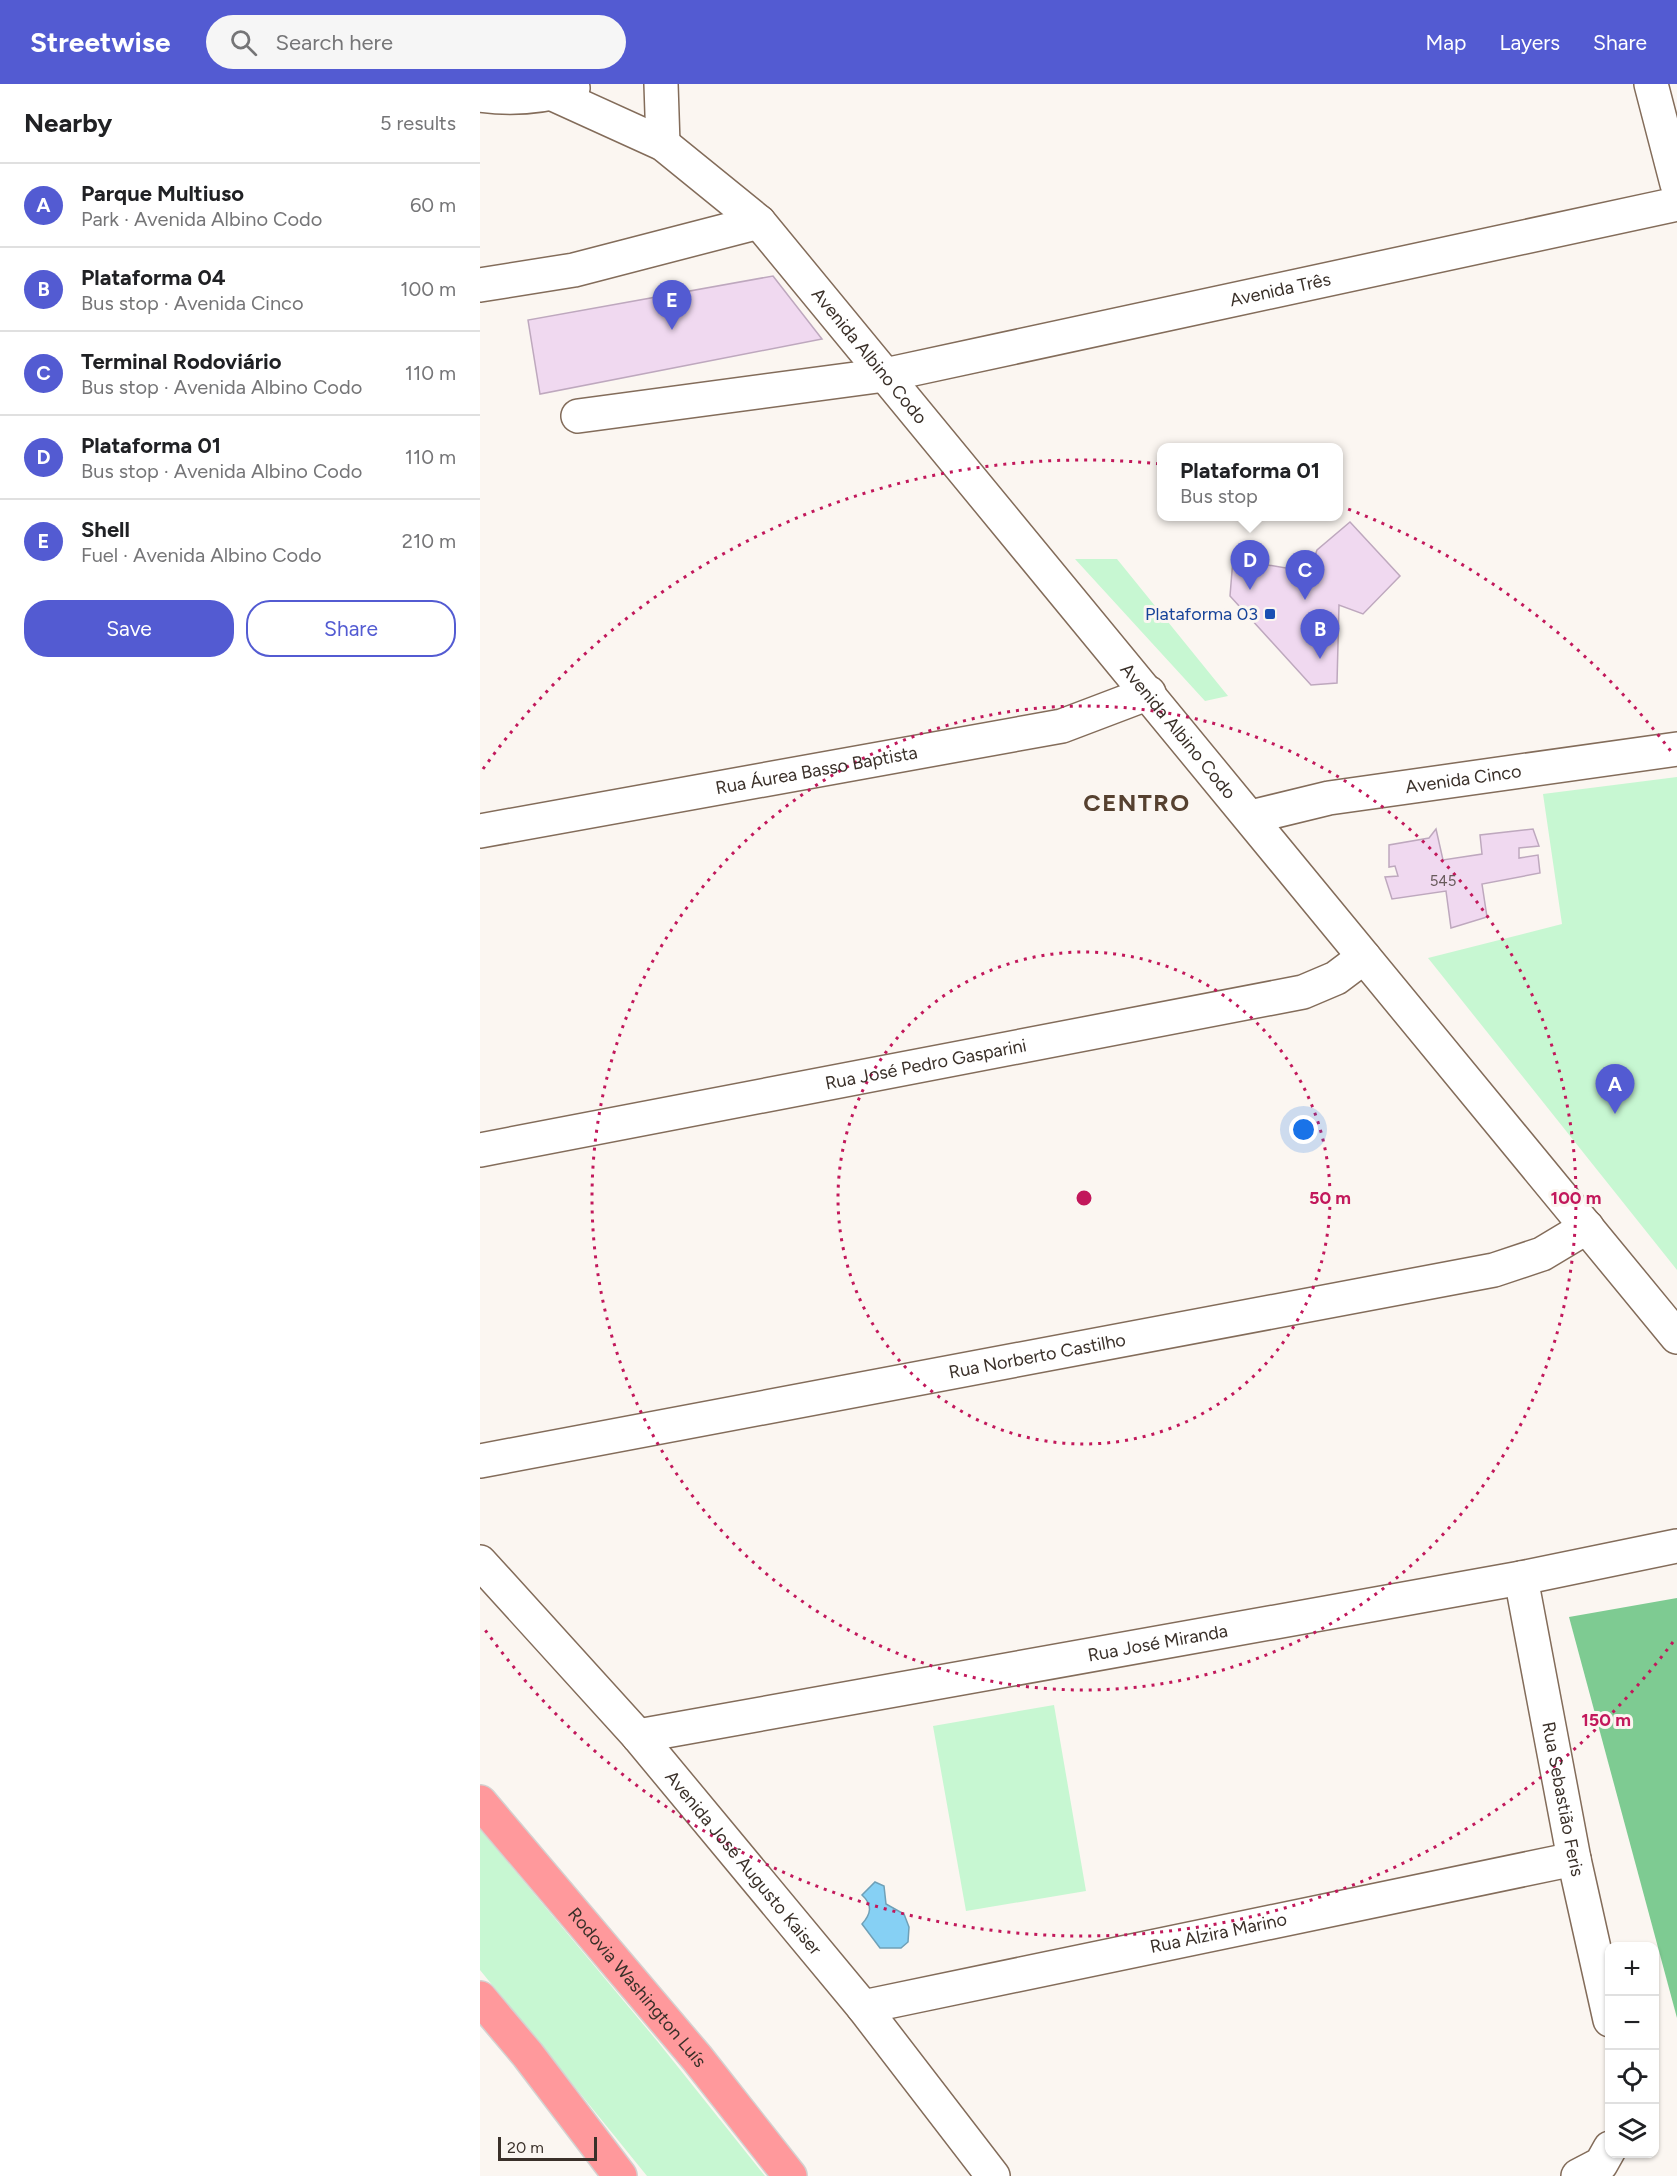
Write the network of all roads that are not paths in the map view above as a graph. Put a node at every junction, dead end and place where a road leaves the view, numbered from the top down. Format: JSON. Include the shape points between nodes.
{"nodes":[{"id":1,"x":586,"y":84,"type":"edge"},
{"id":2,"x":661,"y":84,"type":"edge"},
{"id":3,"x":1651,"y":84,"type":"edge"},
{"id":4,"x":553,"y":94,"type":"junction"},
{"id":5,"x":480,"y":95,"type":"edge"},
{"id":6,"x":663,"y":144,"type":"junction"},
{"id":7,"x":1677,"y":184,"type":"edge"},
{"id":8,"x":1677,"y":204,"type":"edge"},
{"id":9,"x":759,"y":222,"type":"junction"},
{"id":10,"x":480,"y":285,"type":"edge"},
{"id":11,"x":885,"y":375,"type":"junction"},
{"id":12,"x":578,"y":416,"type":"dead end"},
{"id":13,"x":1149,"y":693,"type":"junction"},
{"id":14,"x":1677,"y":749,"type":"edge"},
{"id":15,"x":1251,"y":817,"type":"junction"},
{"id":16,"x":480,"y":831,"type":"edge"},
{"id":17,"x":1364,"y":957,"type":"junction"},
{"id":18,"x":480,"y":1150,"type":"edge"},
{"id":19,"x":1587,"y":1227,"type":"junction"},
{"id":20,"x":1677,"y":1337,"type":"edge"},
{"id":21,"x":480,"y":1461,"type":"edge"},
{"id":22,"x":1677,"y":1546,"type":"edge"},
{"id":23,"x":480,"y":1562,"type":"edge"},
{"id":24,"x":1521,"y":1578,"type":"junction"},
{"id":25,"x":638,"y":1736,"type":"junction"},
{"id":26,"x":480,"y":1802,"type":"edge"},
{"id":27,"x":1575,"y":1859,"type":"junction"},
{"id":28,"x":1605,"y":1997,"type":"edge"},
{"id":29,"x":480,"y":1998,"type":"edge"},
{"id":30,"x":863,"y":2007,"type":"junction"},
{"id":31,"x":1605,"y":2156,"type":"edge"},
{"id":32,"x":620,"y":2176,"type":"edge"},
{"id":33,"x":790,"y":2176,"type":"edge"},
{"id":34,"x":993,"y":2176,"type":"edge"},
{"id":35,"x":1578,"y":2176,"type":"edge"}],
"edges":[{"from":1,"to":4,"type":"street"},
{"from":2,"to":6,"type":"street"},
{"from":3,"to":7,"type":"street"},
{"from":4,"to":5,"type":"street","via":[[507,99]]},
{"from":4,"to":6,"type":"street","name":"Avenida Albino Codo"},
{"from":6,"to":9,"type":"street","name":"Avenida Albino Codo"},
{"from":8,"to":11,"type":"street","name":"Avenida Três"},
{"from":9,"to":10,"type":"street","via":[[574,270]]},
{"from":9,"to":11,"type":"street","name":"Avenida Albino Codo"},
{"from":11,"to":12,"type":"street","name":"Avenida Três"},
{"from":11,"to":13,"type":"street","name":"Avenida Albino Codo"},
{"from":13,"to":15,"type":"street","name":"Avenida Albino Codo"},
{"from":13,"to":16,"type":"street","name":"Rua Áurea Basso Baptista","via":[[1062,726]]},
{"from":14,"to":15,"type":"street","name":"Avenida Cinco","via":[[1329,798]]},
{"from":15,"to":17,"type":"street","name":"Avenida Albino Codo"},
{"from":17,"to":18,"type":"street","name":"Rua José Pedro Gasparini","via":[[1336,978],[1303,992]]},
{"from":17,"to":19,"type":"street","name":"Avenida Albino Codo"},
{"from":19,"to":20,"type":"street","name":"Avenida Albino Codo"},
{"from":19,"to":21,"type":"street","name":"Rua Norberto Castilho","via":[[1542,1254],[1494,1270]]},
{"from":22,"to":24,"type":"street","name":"Rua José Miranda"},
{"from":23,"to":25,"type":"street","name":"Avenida José Augusto Kaiser"},
{"from":24,"to":25,"type":"street","name":"Rua José Miranda"},
{"from":24,"to":27,"type":"street","name":"Rua Sebastião Feris"},
{"from":25,"to":30,"type":"street","name":"Avenida José Augusto Kaiser"},
{"from":26,"to":33,"type":"highway","name":"Rodovia Washington Luís","via":[[697,2058]]},
{"from":27,"to":28,"type":"street","name":"Rua Sebastião Feris"},
{"from":27,"to":30,"type":"street","name":"Rua Alzira Marino"},
{"from":29,"to":32,"type":"highway"},
{"from":30,"to":34,"type":"street","name":"Avenida José Augusto Kaiser"},
{"from":31,"to":35,"type":"street","via":[[1600,2164]]}]}
